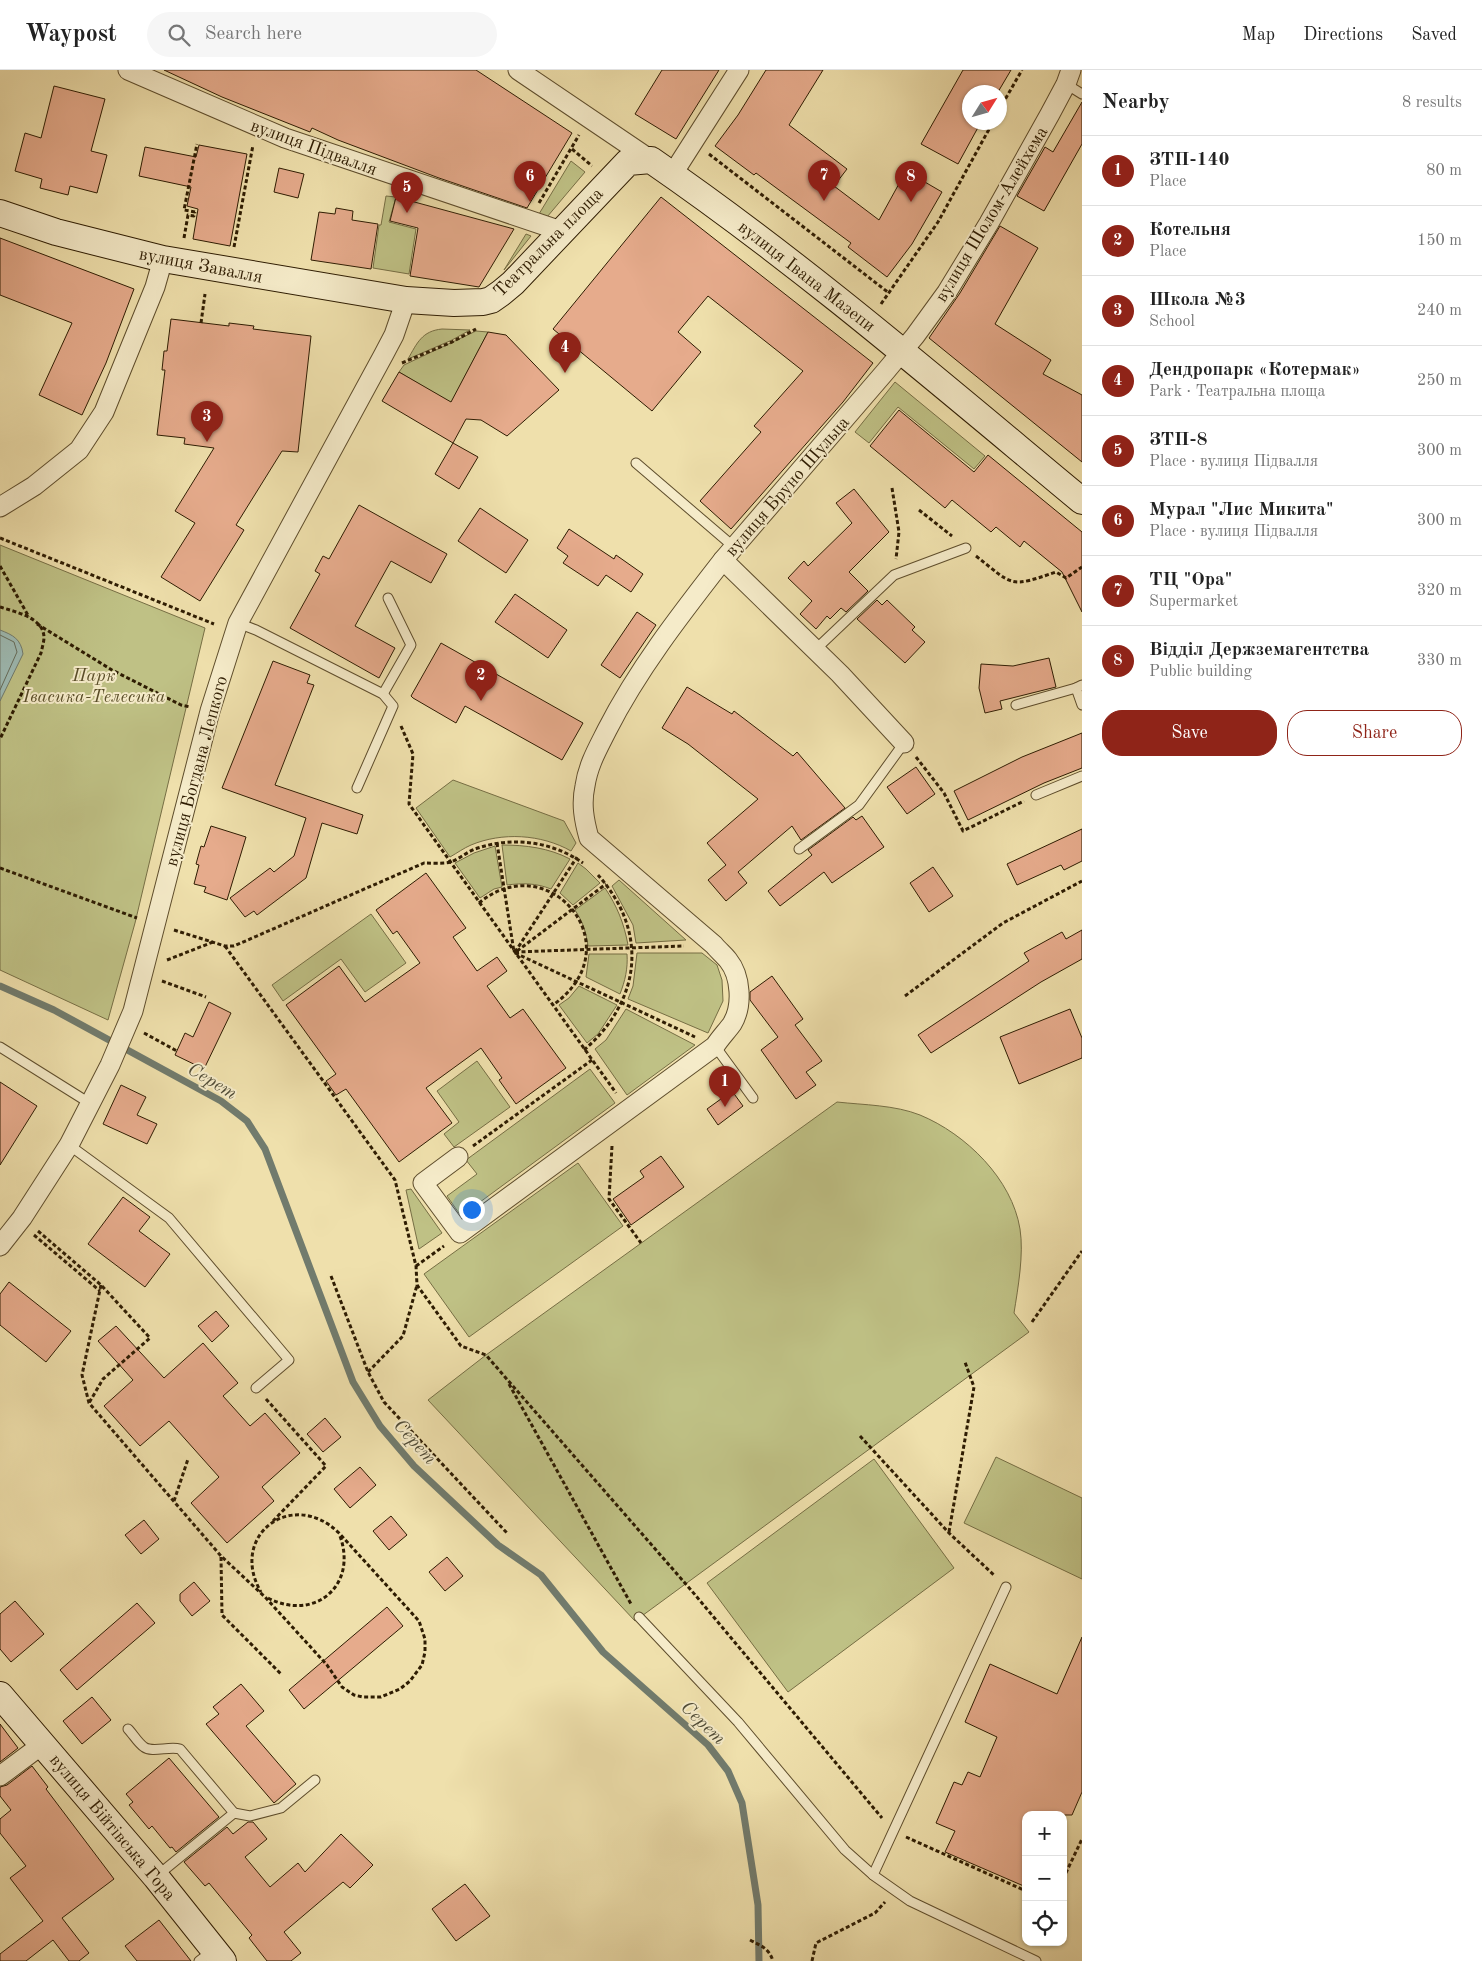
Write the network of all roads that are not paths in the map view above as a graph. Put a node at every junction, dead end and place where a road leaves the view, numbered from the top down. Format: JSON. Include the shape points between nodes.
{"nodes":[{"id":1,"x":128,"y":70,"type":"edge"},
{"id":2,"x":518,"y":70,"type":"edge"},
{"id":3,"x":739,"y":70,"type":"edge"},
{"id":4,"x":1068,"y":77,"type":"edge"},
{"id":5,"x":1082,"y":94,"type":"edge"},
{"id":6,"x":651,"y":160,"type":"junction"},
{"id":7,"x":672,"y":175,"type":"junction"},
{"id":8,"x":0,"y":213,"type":"edge"},
{"id":9,"x":561,"y":232,"type":"junction"},
{"id":10,"x":163,"y":260,"type":"junction"},
{"id":11,"x":406,"y":300,"type":"junction"},
{"id":12,"x":902,"y":352,"type":"junction"},
{"id":13,"x":636,"y":464,"type":"dead end"},
{"id":14,"x":1082,"y":501,"type":"edge"},
{"id":15,"x":0,"y":507,"type":"edge"},
{"id":16,"x":966,"y":548,"type":"road end"},
{"id":17,"x":728,"y":553,"type":"junction"},
{"id":18,"x":388,"y":598,"type":"dead end"},
{"id":19,"x":238,"y":623,"type":"junction"},
{"id":20,"x":815,"y":650,"type":"junction"},
{"id":21,"x":1079,"y":686,"type":"edge"},
{"id":22,"x":383,"y":694,"type":"junction"},
{"id":23,"x":1016,"y":705,"type":"dead end"},
{"id":24,"x":1082,"y":705,"type":"edge"},
{"id":25,"x":904,"y":743,"type":"joint"},
{"id":26,"x":1082,"y":776,"type":"edge"},
{"id":27,"x":357,"y":788,"type":"dead end"},
{"id":28,"x":1036,"y":795,"type":"road end"},
{"id":29,"x":799,"y":849,"type":"dead end"},
{"id":30,"x":715,"y":1046,"type":"junction"},
{"id":31,"x":0,"y":1047,"type":"edge"},
{"id":32,"x":753,"y":1098,"type":"dead end"},
{"id":33,"x":91,"y":1104,"type":"junction"},
{"id":34,"x":69,"y":1145,"type":"junction"},
{"id":35,"x":458,"y":1157,"type":"road end"},
{"id":36,"x":0,"y":1246,"type":"edge"},
{"id":37,"x":256,"y":1388,"type":"road end"},
{"id":38,"x":1006,"y":1587,"type":"road end"},
{"id":39,"x":639,"y":1617,"type":"road end"},
{"id":40,"x":0,"y":1695,"type":"edge"},
{"id":41,"x":128,"y":1729,"type":"dead end"},
{"id":42,"x":43,"y":1744,"type":"junction"},
{"id":43,"x":0,"y":1776,"type":"edge"},
{"id":44,"x":314,"y":1780,"type":"dead end"},
{"id":45,"x":234,"y":1813,"type":"junction"},
{"id":46,"x":873,"y":1875,"type":"junction"},
{"id":47,"x":156,"y":1877,"type":"junction"},
{"id":48,"x":212,"y":1957,"type":"edge"},
{"id":49,"x":1036,"y":1961,"type":"edge"}],
"edges":[{"from":1,"to":9,"type":"street","name":"вулиця Підвалля","via":[[285,138]]},
{"from":2,"to":6,"type":"street","name":"вулиця Івана Мазепи"},
{"from":3,"to":7,"type":"street"},
{"from":4,"to":5,"type":"lane"},
{"from":4,"to":12,"type":"street","name":"вулиця Шолом-Алейхема","via":[[989,223],[947,292]]},
{"from":6,"to":7,"type":"main road","name":"вулиця Івана Мазепи"},
{"from":6,"to":9,"type":"main road","name":"Театральна площа","via":[[628,162]]},
{"from":7,"to":12,"type":"main road","name":"вулиця Івана Мазепи"},
{"from":8,"to":10,"type":"main road","name":"вулиця Завалля","via":[[56,232]]},
{"from":9,"to":11,"type":"main road","name":"Театральна площа","via":[[513,283],[491,300],[454,303]]},
{"from":10,"to":11,"type":"main road","name":"вулиця Завалля"},
{"from":10,"to":15,"type":"street","via":[[156,287],[104,412],[79,450],[34,486]]},
{"from":11,"to":19,"type":"street","name":"вулиця Богдана Лепкого","via":[[394,335]]},
{"from":12,"to":14,"type":"main road","name":"вулиця Івана Мазепи"},
{"from":12,"to":17,"type":"street","name":"вулиця Бруно Шульца"},
{"from":13,"to":17,"type":"lane"},
{"from":16,"to":20,"type":"lane","via":[[894,575]]},
{"from":17,"to":20,"type":"street","name":"вулиця Бруно Шульца"},
{"from":17,"to":30,"type":"street","via":[[682,612],[624,697],[591,762],[584,786],[583,814],[590,838],[729,960],[738,985],[739,1005],[733,1023]]},
{"from":18,"to":22,"type":"lane","via":[[411,645]]},
{"from":19,"to":22,"type":"lane"},
{"from":19,"to":33,"type":"street","name":"вулиця Богдана Лепкого","via":[[210,711],[155,924],[132,1028]]},
{"from":20,"to":25,"type":"street","name":"вулиця Бруно Шульца"},
{"from":21,"to":23,"type":"lane"},
{"from":21,"to":24,"type":"lane"},
{"from":22,"to":27,"type":"lane","via":[[392,706]]},
{"from":25,"to":29,"type":"lane","via":[[858,805]]},
{"from":26,"to":28,"type":"lane"},
{"from":30,"to":32,"type":"lane"},
{"from":30,"to":35,"type":"street","via":[[460,1233],[423,1183]]},
{"from":31,"to":33,"type":"lane"},
{"from":33,"to":34,"type":"street","name":"вулиця Богдана Лепкого"},
{"from":34,"to":36,"type":"street","name":"вулиця Богдана Лепкого","via":[[21,1220]]},
{"from":34,"to":37,"type":"lane","via":[[169,1218],[289,1360]]},
{"from":38,"to":46,"type":"lane"},
{"from":39,"to":46,"type":"lane","via":[[738,1722],[845,1850]]},
{"from":40,"to":42,"type":"main road","name":"вулиця Війтівська Гора"},
{"from":41,"to":45,"type":"lane","via":[[144,1748],[180,1749]]},
{"from":42,"to":43,"type":"street"},
{"from":42,"to":47,"type":"main road","name":"вулиця Війтівська Гора"},
{"from":44,"to":45,"type":"lane","via":[[282,1808],[250,1816]]},
{"from":45,"to":47,"type":"lane"},
{"from":46,"to":49,"type":"lane","via":[[910,1900]]},
{"from":47,"to":48,"type":"main road","name":"вулиця Війтівська Гора"}]}
